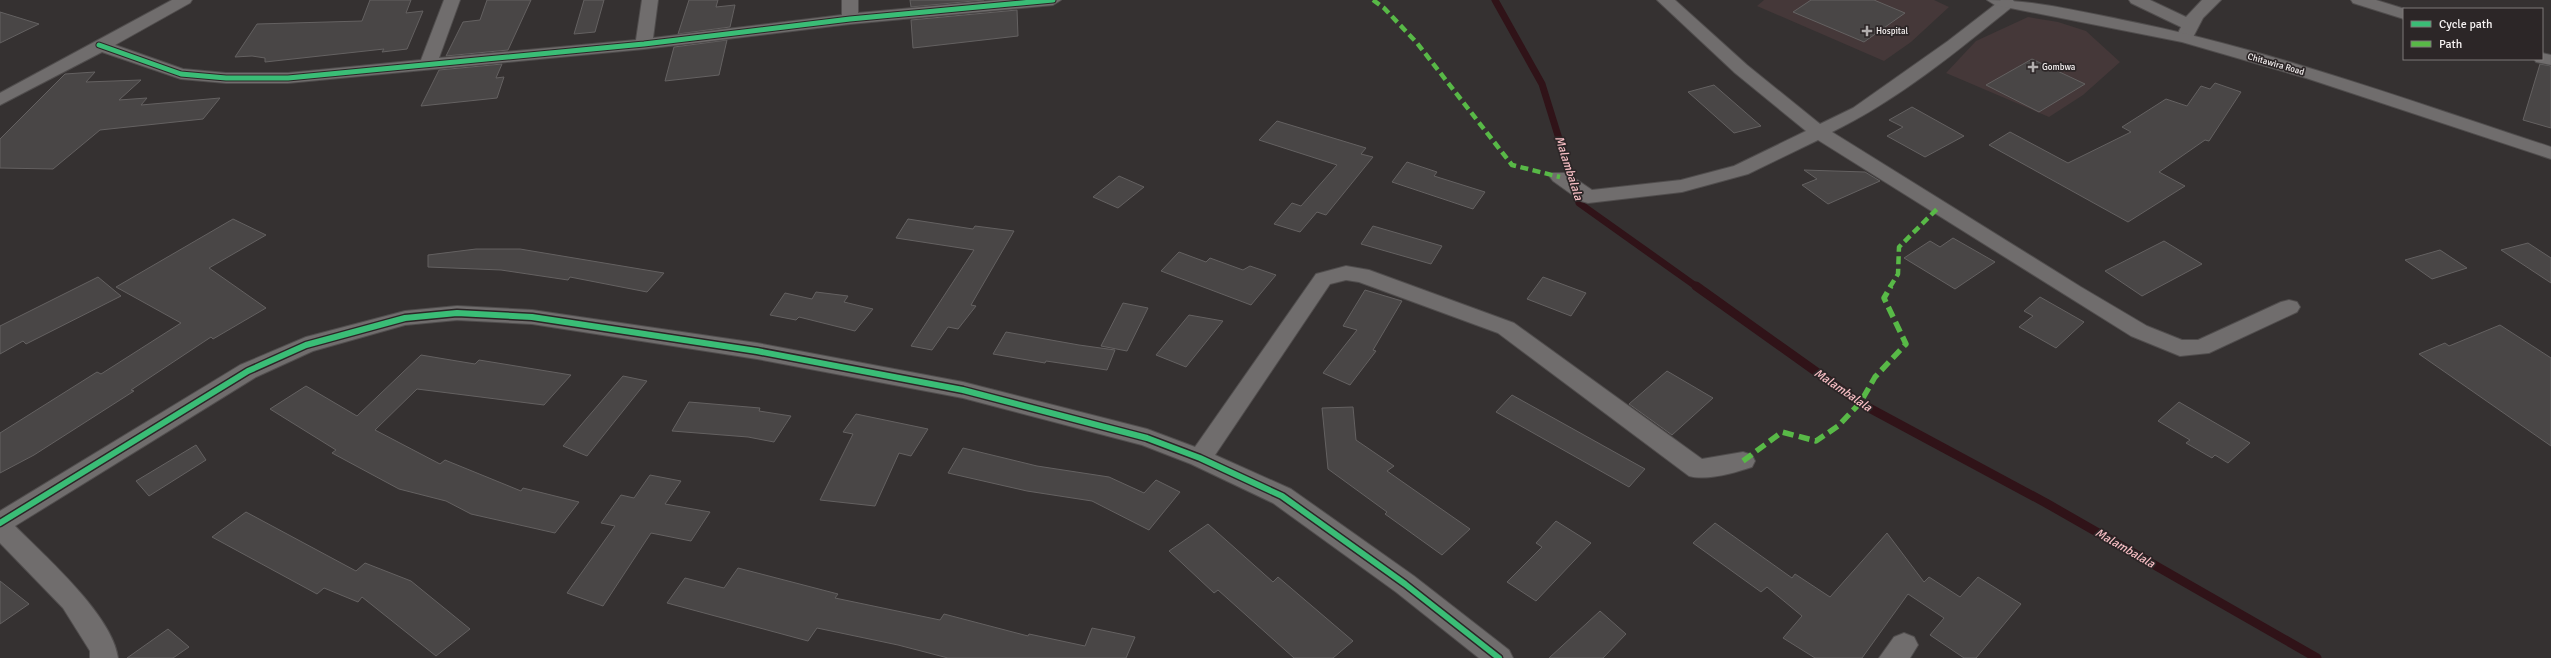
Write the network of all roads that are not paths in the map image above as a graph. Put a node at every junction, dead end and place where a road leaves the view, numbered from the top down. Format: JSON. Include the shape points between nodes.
{"nodes":[{"id":1,"x":184,"y":0,"type":"edge"},
{"id":2,"x":452,"y":0,"type":"edge"},
{"id":3,"x":650,"y":0,"type":"edge"},
{"id":4,"x":850,"y":0,"type":"edge"},
{"id":5,"x":1053,"y":0,"type":"edge"},
{"id":6,"x":1665,"y":0,"type":"edge"},
{"id":7,"x":2137,"y":0,"type":"edge"},
{"id":8,"x":2213,"y":0,"type":"edge"},
{"id":9,"x":2359,"y":0,"type":"edge"},
{"id":10,"x":2001,"y":1,"type":"edge"},
{"id":11,"x":2403,"y":14,"type":"edge"},
{"id":12,"x":850,"y":19,"type":"junction"},
{"id":13,"x":2187,"y":31,"type":"junction"},
{"id":14,"x":644,"y":44,"type":"junction"},
{"id":15,"x":98,"y":45,"type":"junction"},
{"id":16,"x":428,"y":65,"type":"junction"},
{"id":17,"x":0,"y":100,"type":"edge"},
{"id":18,"x":1820,"y":132,"type":"junction"},
{"id":19,"x":2551,"y":152,"type":"edge"},
{"id":20,"x":1560,"y":177,"type":"dead end"},
{"id":21,"x":2289,"y":307,"type":"dead end"},
{"id":22,"x":1200,"y":458,"type":"junction"},
{"id":23,"x":1743,"y":461,"type":"dead end"},
{"id":24,"x":0,"y":522,"type":"edge"},
{"id":25,"x":0,"y":527,"type":"edge"},
{"id":26,"x":104,"y":658,"type":"edge"},
{"id":27,"x":1499,"y":658,"type":"edge"}],
"edges":[{"from":1,"to":15,"type":"street"},
{"from":2,"to":16,"type":"street"},
{"from":3,"to":14,"type":"street"},
{"from":4,"to":12,"type":"street"},
{"from":5,"to":12,"type":"street"},
{"from":6,"to":18,"type":"street","via":[[1741,69]]},
{"from":7,"to":13,"type":"street"},
{"from":8,"to":13,"type":"street","via":[[2203,6]]},
{"from":9,"to":11,"type":"street"},
{"from":10,"to":13,"type":"street","name":"Chitawira Road"},
{"from":10,"to":18,"type":"street","via":[[1954,45],[1872,103]]},
{"from":12,"to":14,"type":"street"},
{"from":13,"to":19,"type":"street","name":"Chitawira Road"},
{"from":14,"to":16,"type":"street"},
{"from":15,"to":16,"type":"street","via":[[181,74],[226,78],[288,78]]},
{"from":15,"to":17,"type":"street"},
{"from":18,"to":20,"type":"street","via":[[1741,170],[1682,186],[1588,197]]},
{"from":18,"to":21,"type":"street","via":[[2138,331],[2180,348],[2201,348]]},
{"from":22,"to":23,"type":"street","via":[[1323,279],[1346,273],[1362,274],[1506,328],[1698,468]]},
{"from":22,"to":24,"type":"street","via":[[1147,438],[963,390],[749,350],[532,318],[456,313],[405,318],[354,331],[306,345],[248,371]]},
{"from":22,"to":27,"type":"street","via":[[1282,496],[1405,584]]},
{"from":25,"to":26,"type":"street","via":[[72,600],[103,649]]}]}
